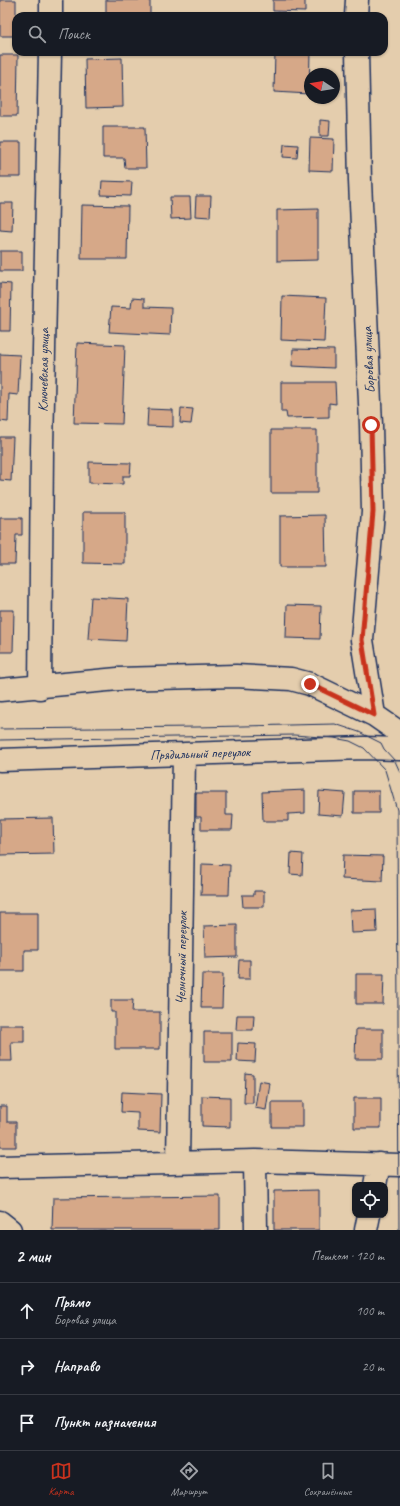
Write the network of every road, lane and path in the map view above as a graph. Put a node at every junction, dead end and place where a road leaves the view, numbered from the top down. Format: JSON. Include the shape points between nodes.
{"nodes":[{"id":1,"x":51,"y":0,"type":"edge"},
{"id":2,"x":357,"y":0,"type":"edge"},
{"id":3,"x":51,"y":12,"type":"edge"},
{"id":4,"x":356,"y":12,"type":"edge"},
{"id":5,"x":50,"y":56,"type":"edge"},
{"id":6,"x":357,"y":56,"type":"edge"},
{"id":7,"x":40,"y":688,"type":"junction"},
{"id":8,"x":0,"y":690,"type":"edge"},
{"id":9,"x":374,"y":715,"type":"junction"},
{"id":10,"x":400,"y":732,"type":"edge"},
{"id":11,"x":400,"y":749,"type":"edge"},
{"id":12,"x":184,"y":754,"type":"junction"},
{"id":13,"x":0,"y":760,"type":"edge"},
{"id":14,"x":255,"y":1161,"type":"junction"},
{"id":15,"x":178,"y":1163,"type":"junction"},
{"id":16,"x":0,"y":1167,"type":"edge"},
{"id":17,"x":385,"y":1171,"type":"edge"},
{"id":18,"x":368,"y":1218,"type":"edge"},
{"id":19,"x":0,"y":1222,"type":"edge"},
{"id":20,"x":10,"y":1230,"type":"edge"},
{"id":21,"x":256,"y":1230,"type":"edge"},
{"id":22,"x":366,"y":1230,"type":"edge"}],
"edges":[{"from":1,"to":3,"type":"street"},
{"from":2,"to":4,"type":"street"},
{"from":5,"to":7,"type":"street","name":"Ключевская улица"},
{"from":6,"to":9,"type":"street","name":"Боровая улица","via":[[373,512],[362,640]]},
{"from":7,"to":8,"type":"street"},
{"from":7,"to":9,"type":"street","via":[[126,679],[236,676],[291,679],[310,684]]},
{"from":9,"to":10,"type":"street"},
{"from":11,"to":12,"type":"street","name":"Прядильный переулок"},
{"from":12,"to":13,"type":"street","name":"Прядильный переулок"},
{"from":12,"to":15,"type":"street","name":"Челночный переулок"},
{"from":14,"to":15,"type":"street"},
{"from":14,"to":17,"type":"street"},
{"from":14,"to":21,"type":"street"},
{"from":15,"to":16,"type":"street"},
{"from":18,"to":22,"type":"street"},
{"from":19,"to":20,"type":"street"}]}
